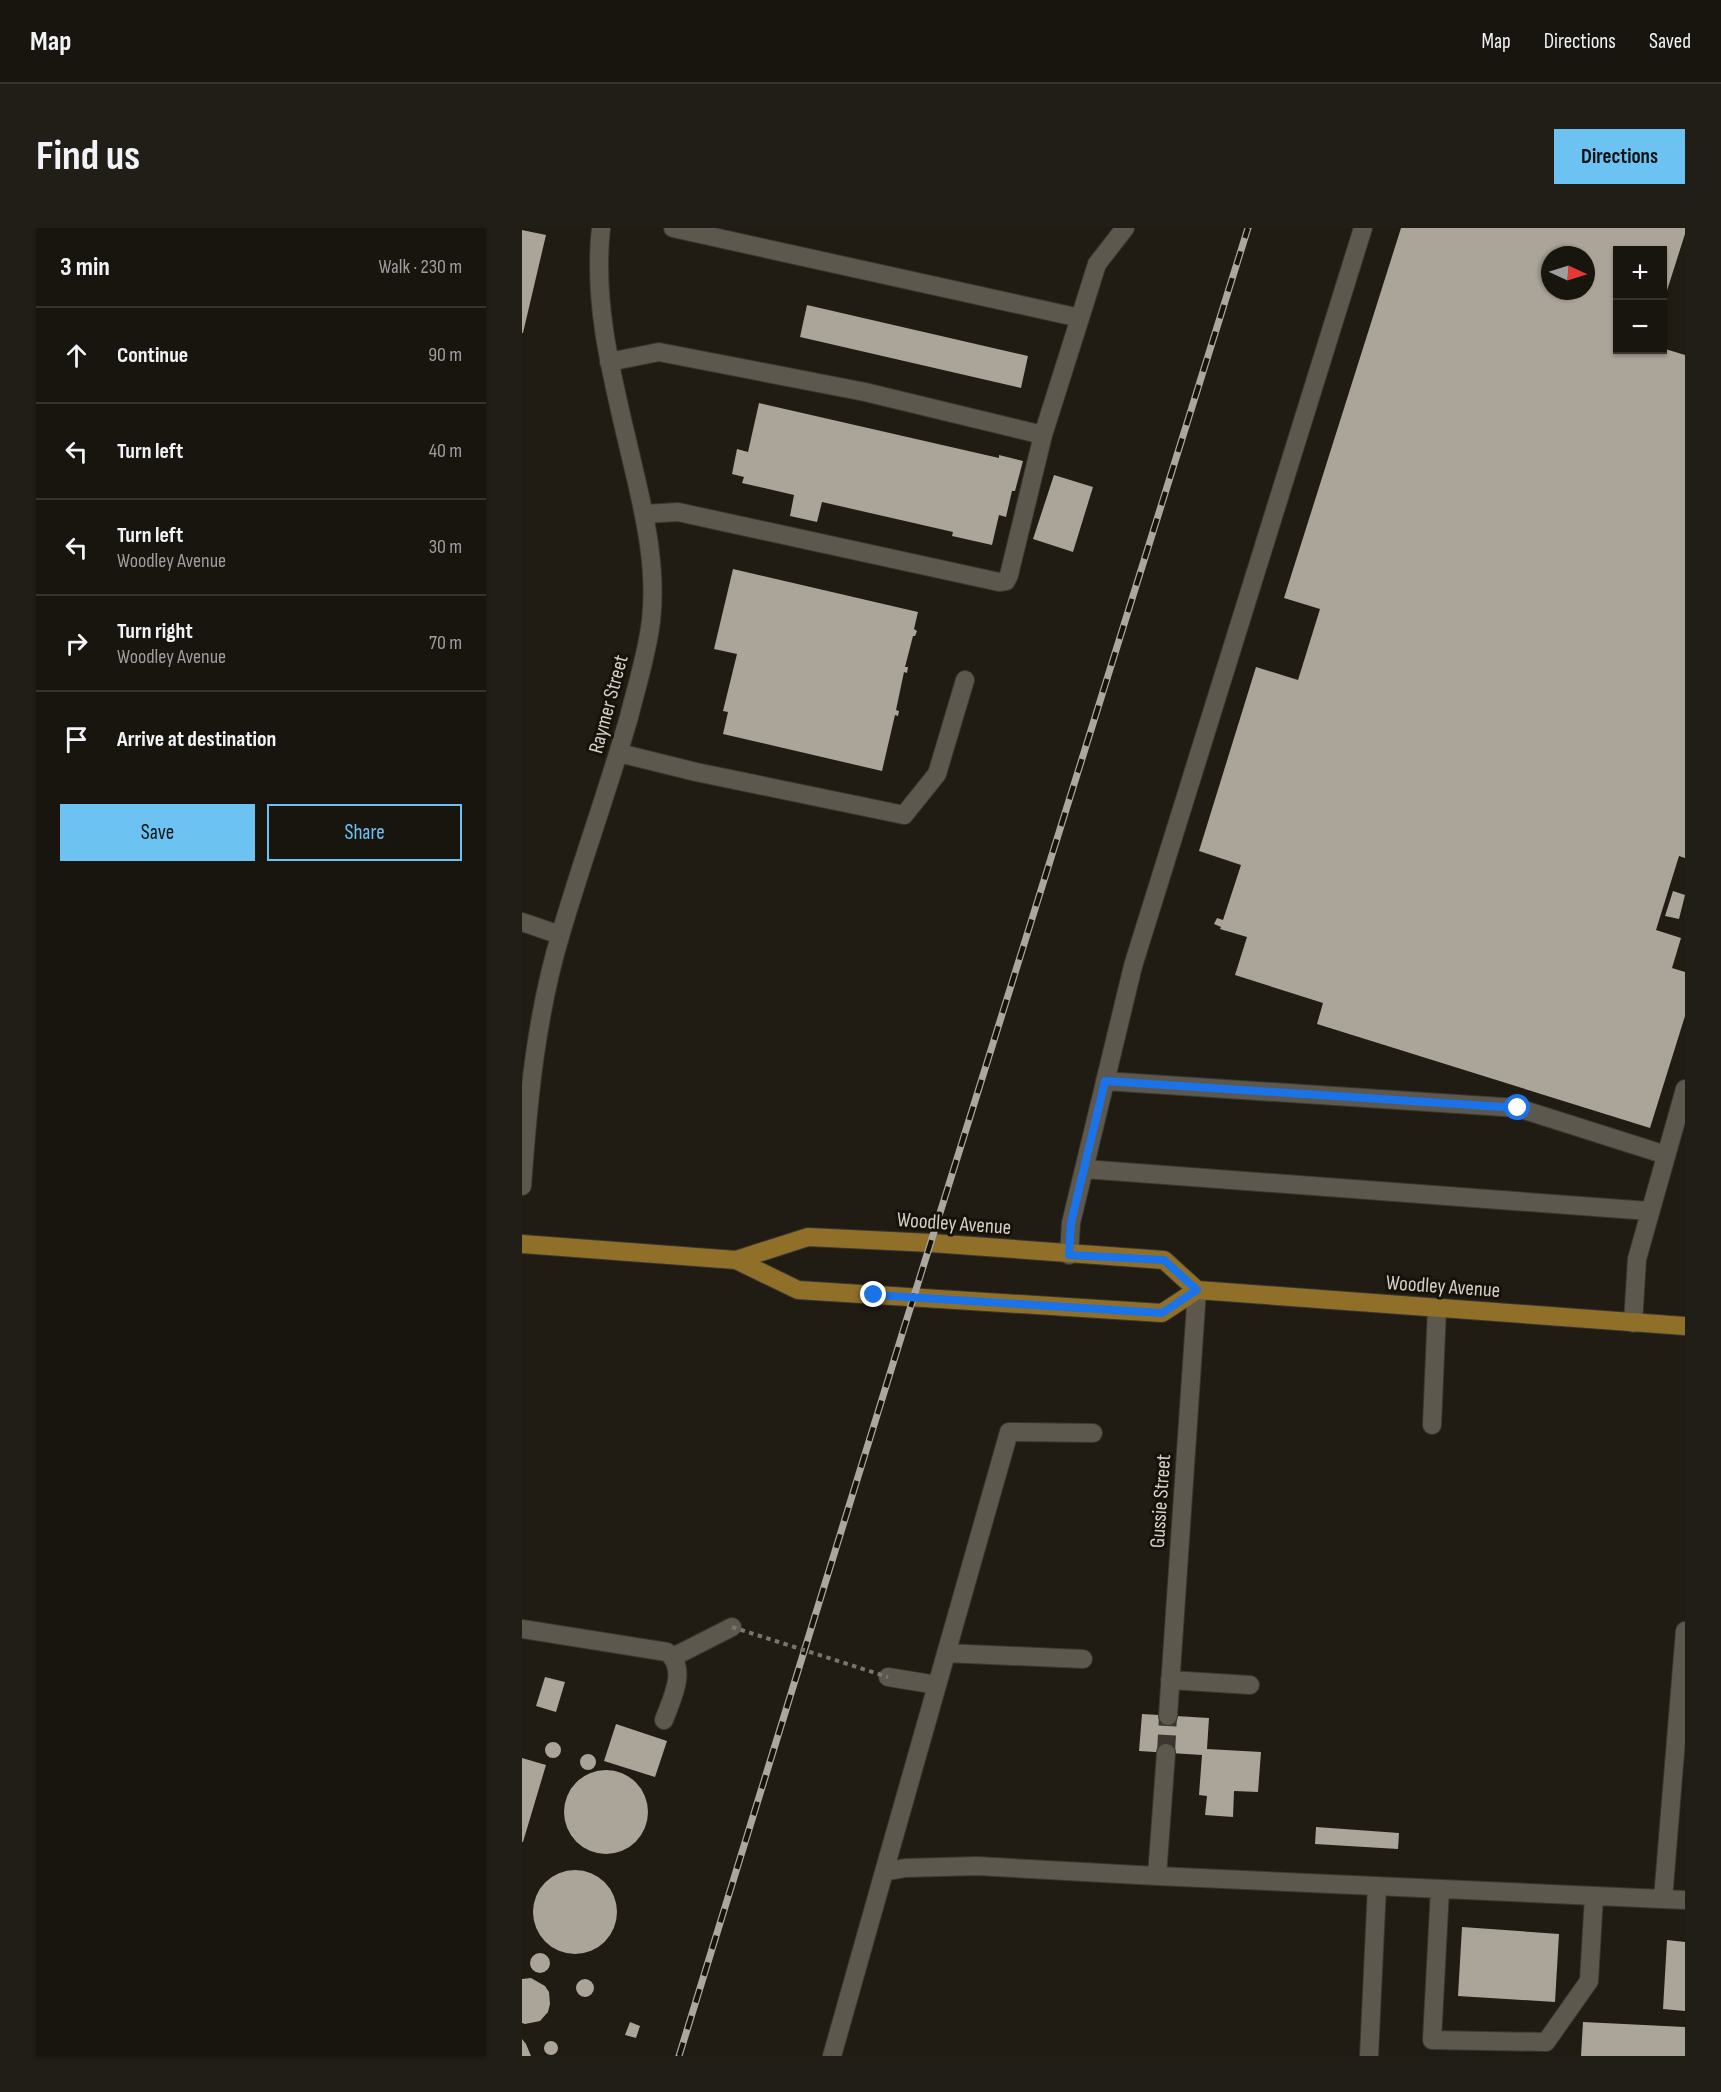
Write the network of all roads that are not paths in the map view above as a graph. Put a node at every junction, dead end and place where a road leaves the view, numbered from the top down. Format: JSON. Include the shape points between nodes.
{"nodes":[{"id":1,"x":601,"y":228,"type":"edge"},
{"id":2,"x":673,"y":228,"type":"edge"},
{"id":3,"x":1125,"y":228,"type":"edge"},
{"id":4,"x":1363,"y":228,"type":"edge"},
{"id":5,"x":1080,"y":318,"type":"junction"},
{"id":6,"x":609,"y":362,"type":"junction"},
{"id":7,"x":1043,"y":435,"type":"junction"},
{"id":8,"x":645,"y":514,"type":"junction"},
{"id":9,"x":965,"y":680,"type":"dead end"},
{"id":10,"x":619,"y":753,"type":"junction"},
{"id":11,"x":522,"y":922,"type":"edge"},
{"id":12,"x":560,"y":935,"type":"junction"},
{"id":13,"x":1105,"y":1081,"type":"junction"},
{"id":14,"x":1685,"y":1089,"type":"edge"},
{"id":15,"x":1666,"y":1155,"type":"junction"},
{"id":16,"x":1084,"y":1169,"type":"junction"},
{"id":17,"x":522,"y":1186,"type":"edge"},
{"id":18,"x":1649,"y":1210,"type":"junction"},
{"id":19,"x":522,"y":1244,"type":"edge"},
{"id":20,"x":1069,"y":1255,"type":"junction"},
{"id":21,"x":736,"y":1260,"type":"junction"},
{"id":22,"x":1197,"y":1290,"type":"junction"},
{"id":23,"x":1437,"y":1308,"type":"junction"},
{"id":24,"x":1633,"y":1323,"type":"junction"},
{"id":25,"x":1685,"y":1326,"type":"edge"},
{"id":26,"x":1432,"y":1425,"type":"dead end"},
{"id":27,"x":1093,"y":1433,"type":"dead end"},
{"id":28,"x":732,"y":1627,"type":"road end"},
{"id":29,"x":522,"y":1629,"type":"edge"},
{"id":30,"x":1685,"y":1631,"type":"edge"},
{"id":31,"x":946,"y":1653,"type":"junction"},
{"id":32,"x":674,"y":1657,"type":"junction"},
{"id":33,"x":1083,"y":1659,"type":"dead end"},
{"id":34,"x":888,"y":1677,"type":"road end"},
{"id":35,"x":1170,"y":1680,"type":"junction"},
{"id":36,"x":937,"y":1685,"type":"junction"},
{"id":37,"x":1250,"y":1685,"type":"dead end"},
{"id":38,"x":1168,"y":1716,"type":"tunnel mouth"},
{"id":39,"x":664,"y":1720,"type":"dead end"},
{"id":40,"x":1166,"y":1753,"type":"tunnel mouth"},
{"id":41,"x":884,"y":1872,"type":"junction"},
{"id":42,"x":1157,"y":1876,"type":"junction"},
{"id":43,"x":1377,"y":1886,"type":"junction"},
{"id":44,"x":1440,"y":1890,"type":"junction"},
{"id":45,"x":1594,"y":1896,"type":"junction"},
{"id":46,"x":1664,"y":1899,"type":"junction"},
{"id":47,"x":1685,"y":1900,"type":"edge"},
{"id":48,"x":832,"y":2056,"type":"edge"},
{"id":49,"x":1369,"y":2056,"type":"edge"}],
"edges":[{"from":1,"to":6,"type":"street","name":"Raymer Street","via":[[597,259],[600,312]]},
{"from":2,"to":5,"type":"street"},
{"from":3,"to":5,"type":"street","via":[[1097,264]]},
{"from":4,"to":13,"type":"street","via":[[1133,966]]},
{"from":5,"to":7,"type":"street"},
{"from":6,"to":7,"type":"street","via":[[659,352],[865,392]]},
{"from":6,"to":8,"type":"street","name":"Raymer Street"},
{"from":7,"to":8,"type":"street","via":[[1006,581],[723,520],[678,512]]},
{"from":8,"to":10,"type":"street","name":"Raymer Street","via":[[653,574],[651,620]]},
{"from":9,"to":10,"type":"street","via":[[937,774],[904,815]]},
{"from":10,"to":12,"type":"street","name":"Raymer Street"},
{"from":11,"to":12,"type":"street"},
{"from":12,"to":17,"type":"street","name":"Raymer Street","via":[[535,1055]]},
{"from":13,"to":15,"type":"street","via":[[1518,1108]]},
{"from":13,"to":16,"type":"street"},
{"from":14,"to":15,"type":"street"},
{"from":15,"to":18,"type":"street"},
{"from":16,"to":18,"type":"street"},
{"from":16,"to":20,"type":"street","via":[[1071,1223]]},
{"from":18,"to":24,"type":"street","via":[[1637,1259]]},
{"from":19,"to":21,"type":"main road","name":"Woodley Avenue"},
{"from":20,"to":21,"type":"main road","name":"Woodley Avenue","via":[[808,1237]]},
{"from":20,"to":22,"type":"main road","name":"Woodley Avenue","via":[[1164,1260]]},
{"from":21,"to":22,"type":"main road","name":"Woodley Avenue","via":[[798,1290],[1162,1313]]},
{"from":22,"to":23,"type":"main road","name":"Woodley Avenue"},
{"from":22,"to":35,"type":"street","name":"Gussie Street"},
{"from":23,"to":24,"type":"main road","name":"Woodley Avenue"},
{"from":23,"to":26,"type":"street"},
{"from":24,"to":25,"type":"main road","name":"Woodley Avenue"},
{"from":27,"to":31,"type":"street","via":[[1009,1432]]},
{"from":28,"to":32,"type":"street"},
{"from":29,"to":32,"type":"street","via":[[667,1652]]},
{"from":30,"to":46,"type":"street"},
{"from":31,"to":33,"type":"street"},
{"from":31,"to":36,"type":"street"},
{"from":32,"to":39,"type":"street","via":[[679,1670]]},
{"from":34,"to":36,"type":"street"},
{"from":35,"to":37,"type":"street"},
{"from":35,"to":38,"type":"street","name":"Gussie Street"},
{"from":36,"to":41,"type":"street"},
{"from":40,"to":42,"type":"street"},
{"from":41,"to":42,"type":"street","via":[[977,1866]]},
{"from":41,"to":48,"type":"street"},
{"from":42,"to":43,"type":"street"},
{"from":43,"to":44,"type":"street"},
{"from":43,"to":49,"type":"street"},
{"from":44,"to":45,"type":"street"},
{"from":44,"to":45,"type":"street","via":[[1432,2040],[1546,2042],[1589,1981]]},
{"from":45,"to":46,"type":"street"},
{"from":46,"to":47,"type":"street"}]}
